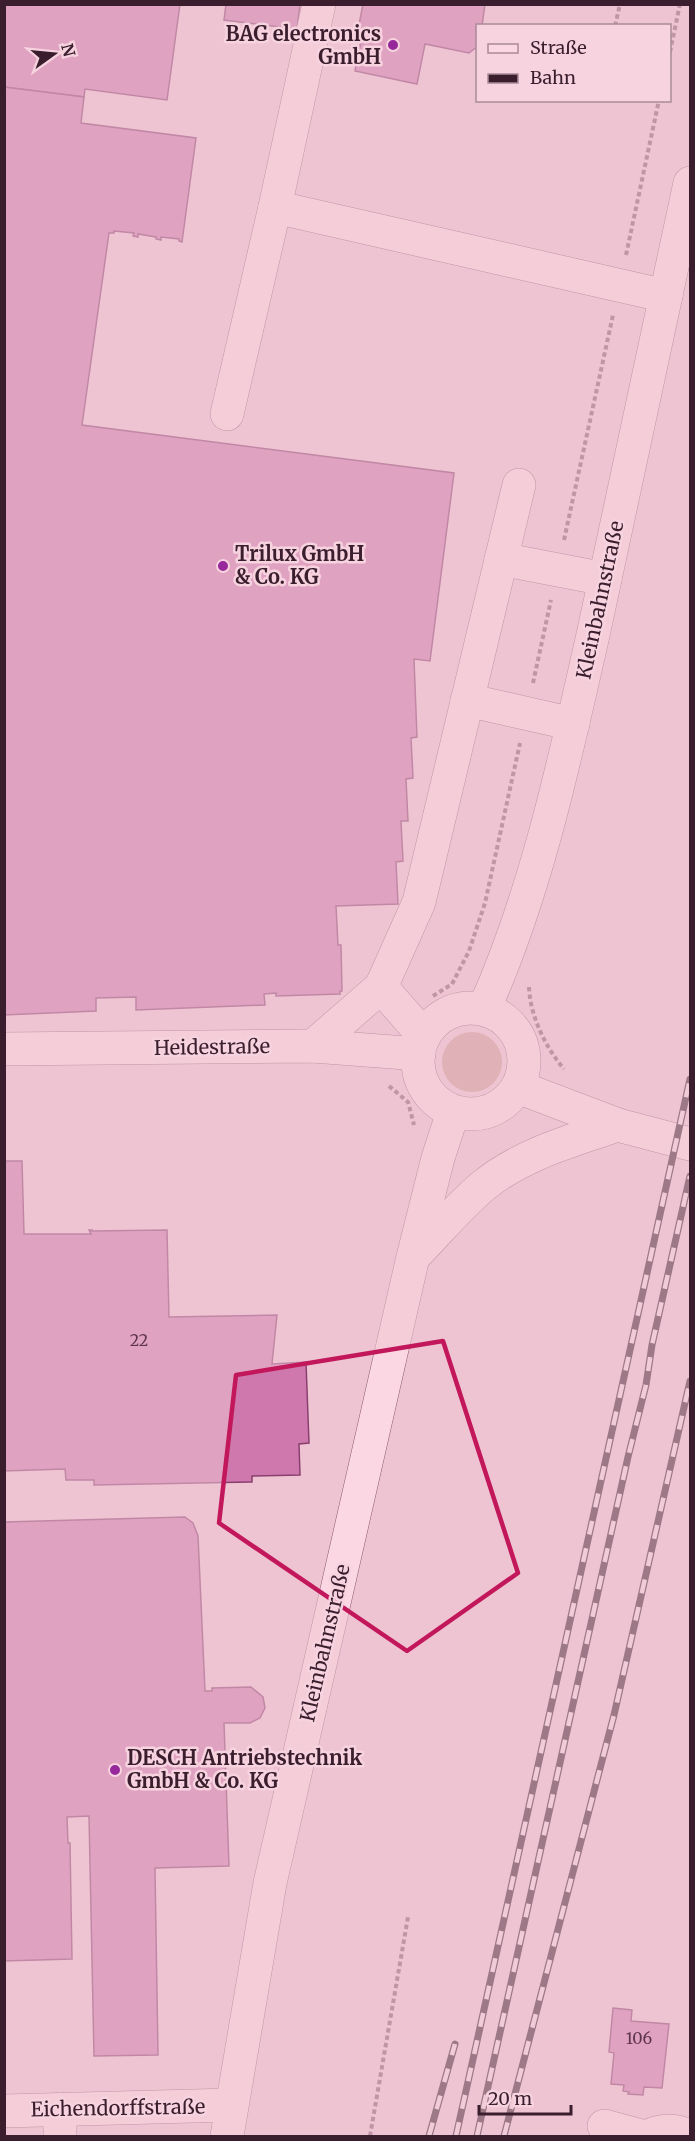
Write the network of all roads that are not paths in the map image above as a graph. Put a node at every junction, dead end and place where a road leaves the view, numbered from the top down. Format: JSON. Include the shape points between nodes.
{"nodes":[{"id":1,"x":319,"y":4,"type":"edge"},
{"id":2,"x":690,"y":183,"type":"edge"},
{"id":3,"x":275,"y":207,"type":"junction"},
{"id":4,"x":666,"y":296,"type":"junction"},
{"id":5,"x":227,"y":414,"type":"dead end"},
{"id":6,"x":519,"y":485,"type":"dead end"},
{"id":7,"x":501,"y":559,"type":"junction"},
{"id":8,"x":605,"y":579,"type":"junction"},
{"id":9,"x":467,"y":700,"type":"junction"},
{"id":10,"x":573,"y":724,"type":"junction"},
{"id":11,"x":381,"y":987,"type":"junction"},
{"id":12,"x":484,"y":1009,"type":"junction"},
{"id":13,"x":422,"y":1045,"type":"junction"},
{"id":14,"x":313,"y":1046,"type":"junction"},
{"id":15,"x":4,"y":1049,"type":"edge"},
{"id":16,"x":518,"y":1087,"type":"junction"},
{"id":17,"x":453,"y":1112,"type":"junction"},
{"id":18,"x":618,"y":1125,"type":"junction"},
{"id":19,"x":690,"y":1144,"type":"edge"},
{"id":20,"x":413,"y":1257,"type":"junction"},
{"id":21,"x":4,"y":2110,"type":"edge"},
{"id":22,"x":229,"y":2121,"type":"edge"},
{"id":23,"x":60,"y":2123,"type":"edge"},
{"id":24,"x":604,"y":2126,"type":"dead end"},
{"id":25,"x":641,"y":2136,"type":"edge"},
{"id":26,"x":648,"y":2136,"type":"edge"},
{"id":27,"x":689,"y":2136,"type":"edge"}],
"edges":[{"from":1,"to":3,"type":"street"},
{"from":2,"to":4,"type":"street","name":"Kleinbahnstraße"},
{"from":3,"to":4,"type":"street"},
{"from":3,"to":5,"type":"street"},
{"from":4,"to":8,"type":"street","name":"Kleinbahnstraße"},
{"from":6,"to":7,"type":"street"},
{"from":7,"to":8,"type":"street"},
{"from":7,"to":9,"type":"street"},
{"from":8,"to":10,"type":"street","name":"Kleinbahnstraße"},
{"from":9,"to":10,"type":"street"},
{"from":9,"to":11,"type":"street","via":[[419,903]]},
{"from":10,"to":12,"type":"street","name":"Kleinbahnstraße","via":[[553,808],[505,963]]},
{"from":11,"to":13,"type":"street"},
{"from":11,"to":14,"type":"street"},
{"from":12,"to":13,"type":"street","via":[[461,1009],[439,1019]]},
{"from":12,"to":16,"type":"street","via":[[508,1022],[522,1046],[524,1067]]},
{"from":13,"to":14,"type":"street","name":"Heidestraße"},
{"from":13,"to":17,"type":"street","via":[[420,1077],[431,1096]]},
{"from":14,"to":15,"type":"street","name":"Heidestraße"},
{"from":16,"to":17,"type":"street","via":[[502,1106],[483,1114]]},
{"from":16,"to":18,"type":"street"},
{"from":17,"to":20,"type":"street","name":"Kleinbahnstraße"},
{"from":18,"to":19,"type":"street"},
{"from":18,"to":20,"type":"street","via":[[547,1149],[512,1166],[483,1186]]},
{"from":20,"to":22,"type":"street","name":"Kleinbahnstraße","via":[[270,1882]]},
{"from":21,"to":23,"type":"street","name":"Eichendorffstraße"},
{"from":22,"to":23,"type":"street","name":"Eichendorffstraße"},
{"from":24,"to":25,"type":"street"},
{"from":26,"to":27,"type":"street","via":[[666,2130]]}]}
